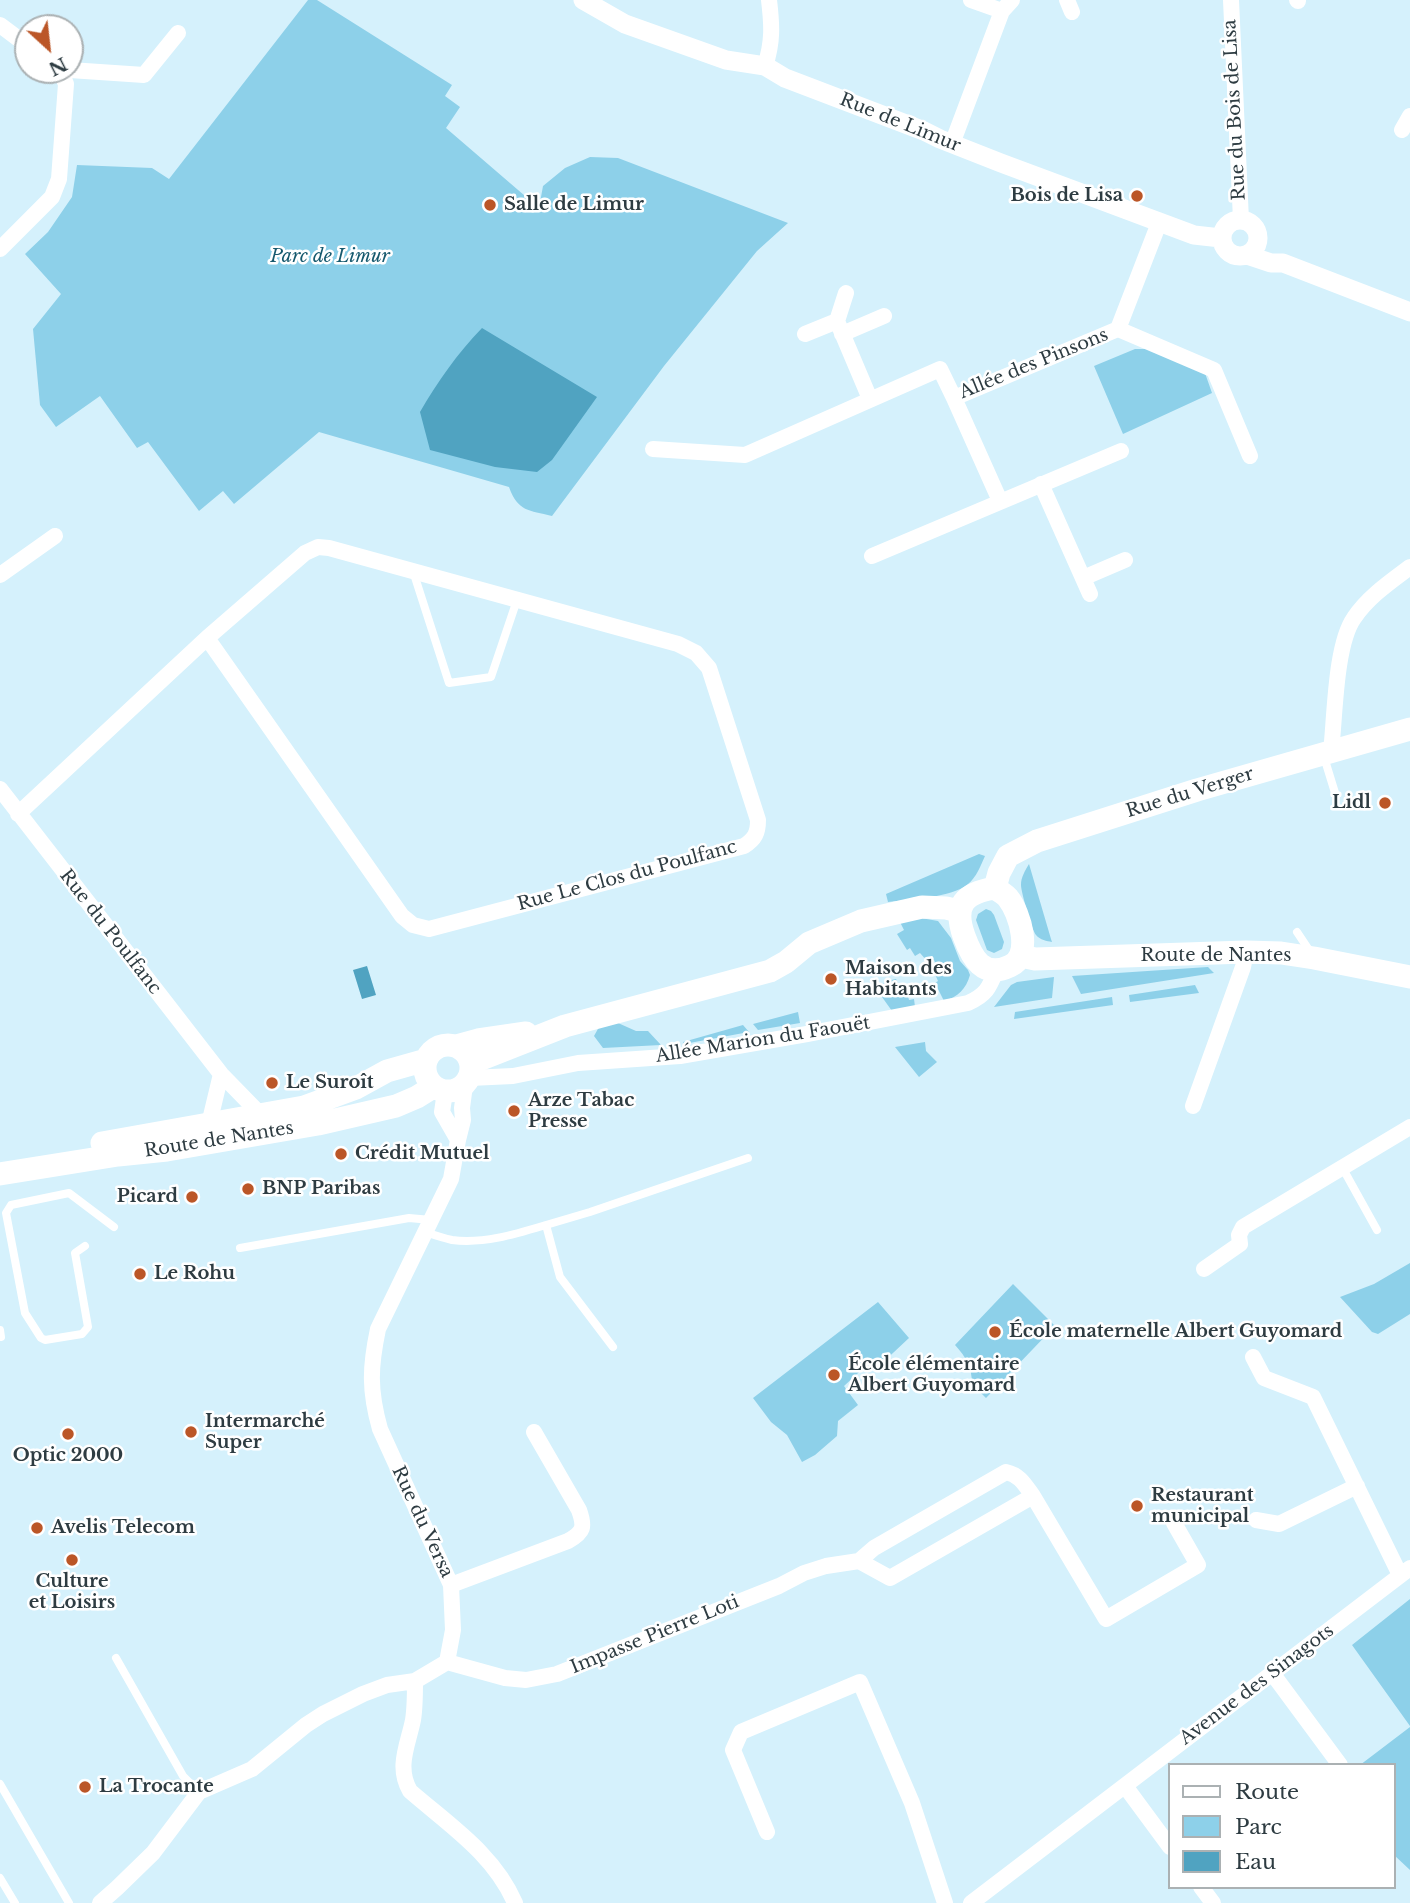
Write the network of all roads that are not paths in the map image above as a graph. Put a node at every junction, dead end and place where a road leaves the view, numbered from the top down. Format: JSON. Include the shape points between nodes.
{"nodes":[{"id":1,"x":583,"y":0,"type":"edge"},
{"id":2,"x":769,"y":0,"type":"edge"},
{"id":3,"x":971,"y":0,"type":"edge"},
{"id":4,"x":1231,"y":0,"type":"edge"},
{"id":5,"x":1007,"y":6,"type":"edge"},
{"id":6,"x":178,"y":33,"type":"dead end"},
{"id":7,"x":765,"y":66,"type":"junction"},
{"id":8,"x":84,"y":71,"type":"edge"},
{"id":9,"x":66,"y":84,"type":"edge"},
{"id":10,"x":952,"y":144,"type":"junction"},
{"id":11,"x":1241,"y":220,"type":"junction"},
{"id":12,"x":1159,"y":223,"type":"junction"},
{"id":13,"x":1221,"y":238,"type":"junction"},
{"id":14,"x":1252,"y":248,"type":"junction"},
{"id":15,"x":0,"y":249,"type":"edge"},
{"id":16,"x":846,"y":293,"type":"dead end"},
{"id":17,"x":1410,"y":312,"type":"edge"},
{"id":18,"x":884,"y":316,"type":"dead end"},
{"id":19,"x":840,"y":328,"type":"junction"},
{"id":20,"x":1118,"y":329,"type":"junction"},
{"id":21,"x":804,"y":334,"type":"dead end"},
{"id":22,"x":954,"y":398,"type":"junction"},
{"id":23,"x":870,"y":399,"type":"junction"},
{"id":24,"x":653,"y":449,"type":"dead end"},
{"id":25,"x":1121,"y":451,"type":"dead end"},
{"id":26,"x":1250,"y":456,"type":"dead end"},
{"id":27,"x":1041,"y":484,"type":"junction"},
{"id":28,"x":999,"y":501,"type":"junction"},
{"id":29,"x":55,"y":537,"type":"dead end"},
{"id":30,"x":872,"y":556,"type":"dead end"},
{"id":31,"x":1125,"y":560,"type":"dead end"},
{"id":32,"x":1410,"y":567,"type":"edge"},
{"id":33,"x":413,"y":571,"type":"junction"},
{"id":34,"x":0,"y":575,"type":"edge"},
{"id":35,"x":1083,"y":578,"type":"junction"},
{"id":36,"x":1090,"y":594,"type":"dead end"},
{"id":37,"x":517,"y":600,"type":"junction"},
{"id":38,"x":208,"y":638,"type":"junction"},
{"id":39,"x":1410,"y":729,"type":"edge"},
{"id":40,"x":1327,"y":753,"type":"junction"},
{"id":41,"x":0,"y":789,"type":"edge"},
{"id":42,"x":1336,"y":796,"type":"dead end"},
{"id":43,"x":18,"y":814,"type":"junction"},
{"id":44,"x":995,"y":888,"type":"junction"},
{"id":45,"x":959,"y":912,"type":"junction"},
{"id":46,"x":1297,"y":932,"type":"dead end"},
{"id":47,"x":1246,"y":952,"type":"junction"},
{"id":48,"x":1021,"y":956,"type":"junction"},
{"id":49,"x":1314,"y":958,"type":"junction"},
{"id":50,"x":996,"y":971,"type":"junction"},
{"id":51,"x":1410,"y":977,"type":"edge"},
{"id":52,"x":426,"y":1060,"type":"junction"},
{"id":53,"x":221,"y":1074,"type":"junction"},
{"id":54,"x":457,"y":1075,"type":"junction"},
{"id":55,"x":1193,"y":1106,"type":"dead end"},
{"id":56,"x":260,"y":1114,"type":"junction"},
{"id":57,"x":209,"y":1124,"type":"junction"},
{"id":58,"x":1410,"y":1127,"type":"edge"},
{"id":59,"x":748,"y":1158,"type":"dead end"},
{"id":60,"x":0,"y":1161,"type":"edge"},
{"id":61,"x":1342,"y":1167,"type":"junction"},
{"id":62,"x":0,"y":1174,"type":"edge"},
{"id":63,"x":545,"y":1225,"type":"junction"},
{"id":64,"x":428,"y":1226,"type":"junction"},
{"id":65,"x":114,"y":1227,"type":"dead end"},
{"id":66,"x":1377,"y":1230,"type":"dead end"},
{"id":67,"x":85,"y":1246,"type":"dead end"},
{"id":68,"x":240,"y":1248,"type":"dead end"},
{"id":69,"x":1204,"y":1269,"type":"dead end"},
{"id":70,"x":613,"y":1347,"type":"dead end"},
{"id":71,"x":1253,"y":1357,"type":"dead end"},
{"id":72,"x":534,"y":1432,"type":"dead end"},
{"id":73,"x":1357,"y":1486,"type":"junction"},
{"id":74,"x":1033,"y":1496,"type":"junction"},
{"id":75,"x":1256,"y":1520,"type":"dead end"},
{"id":76,"x":1174,"y":1523,"type":"dead end"},
{"id":77,"x":859,"y":1561,"type":"junction"},
{"id":78,"x":1405,"y":1572,"type":"edge"},
{"id":79,"x":451,"y":1585,"type":"junction"},
{"id":80,"x":117,"y":1658,"type":"dead end"},
{"id":81,"x":447,"y":1662,"type":"junction"},
{"id":82,"x":1272,"y":1673,"type":"junction"},
{"id":83,"x":415,"y":1681,"type":"junction"},
{"id":84,"x":1339,"y":1763,"type":"edge"},
{"id":85,"x":0,"y":1784,"type":"edge"},
{"id":86,"x":1125,"y":1786,"type":"junction"},
{"id":87,"x":199,"y":1791,"type":"junction"},
{"id":88,"x":767,"y":1832,"type":"dead end"},
{"id":89,"x":1168,"y":1844,"type":"edge"},
{"id":90,"x":0,"y":1878,"type":"edge"},
{"id":91,"x":15,"y":1903,"type":"edge"},
{"id":92,"x":69,"y":1903,"type":"edge"},
{"id":93,"x":100,"y":1903,"type":"edge"},
{"id":94,"x":515,"y":1903,"type":"edge"},
{"id":95,"x":945,"y":1903,"type":"edge"},
{"id":96,"x":971,"y":1903,"type":"edge"}],
"edges":[{"from":1,"to":7,"type":"street","name":"Rue de Limur","via":[[625,24],[726,60]]},
{"from":2,"to":7,"type":"street","via":[[771,49]]},
{"from":3,"to":5,"type":"street"},
{"from":4,"to":11,"type":"street","name":"Rue du Bois de Lisa"},
{"from":5,"to":10,"type":"street"},
{"from":6,"to":8,"type":"street","via":[[144,75]]},
{"from":7,"to":10,"type":"street","name":"Rue de Limur"},
{"from":9,"to":15,"type":"street","via":[[59,180],[52,197]]},
{"from":10,"to":12,"type":"street","name":"Rue de Limur"},
{"from":11,"to":13,"type":"street","via":[[1229,223]]},
{"from":11,"to":14,"type":"street","via":[[1252,224],[1258,234]]},
{"from":12,"to":13,"type":"street","name":"Rue de Limur"},
{"from":12,"to":20,"type":"street","name":"Allée des Pinsons"},
{"from":13,"to":14,"type":"street","name":"Rue de Limur","via":[[1229,254],[1235,256]]},
{"from":14,"to":17,"type":"street","name":"Rue de Limur","via":[[1271,263],[1283,262]]},
{"from":16,"to":19,"type":"street"},
{"from":18,"to":19,"type":"street"},
{"from":19,"to":21,"type":"street"},
{"from":19,"to":23,"type":"street"},
{"from":20,"to":22,"type":"street","name":"Allée des Pinsons"},
{"from":20,"to":26,"type":"street","via":[[1214,370]]},
{"from":22,"to":23,"type":"street","name":"Allée des Pinsons","via":[[940,369]]},
{"from":22,"to":28,"type":"street"},
{"from":23,"to":24,"type":"street","name":"Allée des Pinsons","via":[[745,454]]},
{"from":25,"to":27,"type":"street"},
{"from":27,"to":28,"type":"street"},
{"from":27,"to":35,"type":"street"},
{"from":28,"to":30,"type":"street"},
{"from":29,"to":34,"type":"street"},
{"from":31,"to":35,"type":"street"},
{"from":32,"to":40,"type":"street","via":[[1382,587],[1353,619],[1341,650]]},
{"from":33,"to":37,"type":"street","name":"Rue Le Clos du Poulfanc"},
{"from":33,"to":37,"type":"lane","via":[[449,683],[491,677]]},
{"from":33,"to":38,"type":"street","name":"Rue Le Clos du Poulfanc","via":[[318,547],[305,553]]},
{"from":35,"to":36,"type":"street"},
{"from":37,"to":38,"type":"street","name":"Rue Le Clos du Poulfanc","via":[[678,644],[704,660],[758,820],[753,840],[429,929],[413,925],[402,916]]},
{"from":38,"to":43,"type":"street","name":"Rue Le Clos du Poulfanc"},
{"from":39,"to":40,"type":"main road","name":"Rue du Verger"},
{"from":40,"to":42,"type":"lane"},
{"from":40,"to":44,"type":"main road","name":"Rue du Verger","via":[[1029,844],[1008,856]]},
{"from":41,"to":43,"type":"street","name":"Rue du Poulfanc"},
{"from":43,"to":53,"type":"street","name":"Rue du Poulfanc"},
{"from":44,"to":45,"type":"main road","via":[[970,896]]},
{"from":44,"to":48,"type":"main road","via":[[1012,905],[1024,942]]},
{"from":45,"to":50,"type":"main road","via":[[973,958]]},
{"from":45,"to":54,"type":"main road","name":"Route de Nantes","via":[[922,907],[861,921],[809,943],[770,971],[550,1031]]},
{"from":46,"to":49,"type":"lane"},
{"from":47,"to":48,"type":"main road","name":"Route de Nantes"},
{"from":47,"to":49,"type":"main road","name":"Route de Nantes"},
{"from":47,"to":55,"type":"street"},
{"from":48,"to":50,"type":"main road","via":[[1013,965]]},
{"from":49,"to":51,"type":"main road","name":"Route de Nantes"},
{"from":50,"to":54,"type":"street","name":"Allée Marion du Faouët","via":[[981,998],[968,1003],[680,1056],[578,1063],[513,1076]]},
{"from":52,"to":54,"type":"main road","via":[[425,1075]]},
{"from":52,"to":54,"type":"main road","name":"Route de Nantes","via":[[442,1046]]},
{"from":52,"to":56,"type":"main road","name":"Route de Nantes","via":[[387,1071],[304,1107]]},
{"from":53,"to":56,"type":"street","name":"Rue du Poulfanc"},
{"from":53,"to":57,"type":"street"},
{"from":54,"to":62,"type":"main road","name":"Route de Nantes","via":[[396,1106],[318,1124]]},
{"from":54,"to":64,"type":"street","name":"Rue du Versa","via":[[442,1112],[458,1140],[452,1180]]},
{"from":56,"to":57,"type":"main road","name":"Route de Nantes"},
{"from":57,"to":60,"type":"main road","name":"Route de Nantes"},
{"from":58,"to":61,"type":"street"},
{"from":59,"to":63,"type":"lane"},
{"from":61,"to":66,"type":"lane"},
{"from":61,"to":69,"type":"street","via":[[1243,1227],[1240,1244]]},
{"from":63,"to":64,"type":"lane","via":[[476,1241],[453,1240]]},
{"from":63,"to":70,"type":"lane","via":[[560,1276]]},
{"from":64,"to":68,"type":"lane","via":[[409,1219]]},
{"from":64,"to":79,"type":"street","name":"Rue du Versa","via":[[378,1329],[371,1381],[380,1429]]},
{"from":65,"to":67,"type":"lane","via":[[69,1193],[11,1205],[6,1213],[25,1313],[45,1340],[82,1334],[88,1327],[75,1253]]},
{"from":71,"to":73,"type":"street","via":[[1264,1378],[1313,1397]]},
{"from":72,"to":79,"type":"street","via":[[579,1510],[583,1529],[568,1541]]},
{"from":73,"to":75,"type":"street","via":[[1279,1524]]},
{"from":73,"to":78,"type":"street"},
{"from":74,"to":76,"type":"street","name":"Impasse Pierre Loti","via":[[1106,1619],[1198,1565]]},
{"from":74,"to":77,"type":"street","via":[[890,1578]]},
{"from":74,"to":77,"type":"street","name":"Impasse Pierre Loti","via":[[1021,1479],[1006,1472]]},
{"from":77,"to":81,"type":"street","name":"Impasse Pierre Loti","via":[[804,1573],[557,1674],[526,1680],[505,1678]]},
{"from":78,"to":82,"type":"street","name":"Avenue des Sinagots"},
{"from":79,"to":81,"type":"street","name":"Rue du Versa","via":[[453,1630]]},
{"from":80,"to":87,"type":"lane","via":[[183,1776]]},
{"from":81,"to":83,"type":"street"},
{"from":82,"to":84,"type":"street"},
{"from":82,"to":86,"type":"street","name":"Avenue des Sinagots"},
{"from":83,"to":87,"type":"street","via":[[387,1685],[323,1714],[253,1769]]},
{"from":83,"to":94,"type":"street","via":[[413,1720],[403,1762],[406,1784],[496,1868]]},
{"from":85,"to":92,"type":"lane"},
{"from":86,"to":89,"type":"street"},
{"from":86,"to":96,"type":"street","name":"Avenue des Sinagots"},
{"from":87,"to":93,"type":"street","via":[[153,1853]]},
{"from":88,"to":95,"type":"street","via":[[733,1750],[741,1732],[860,1682],[912,1803]]},
{"from":90,"to":91,"type":"lane"}]}
